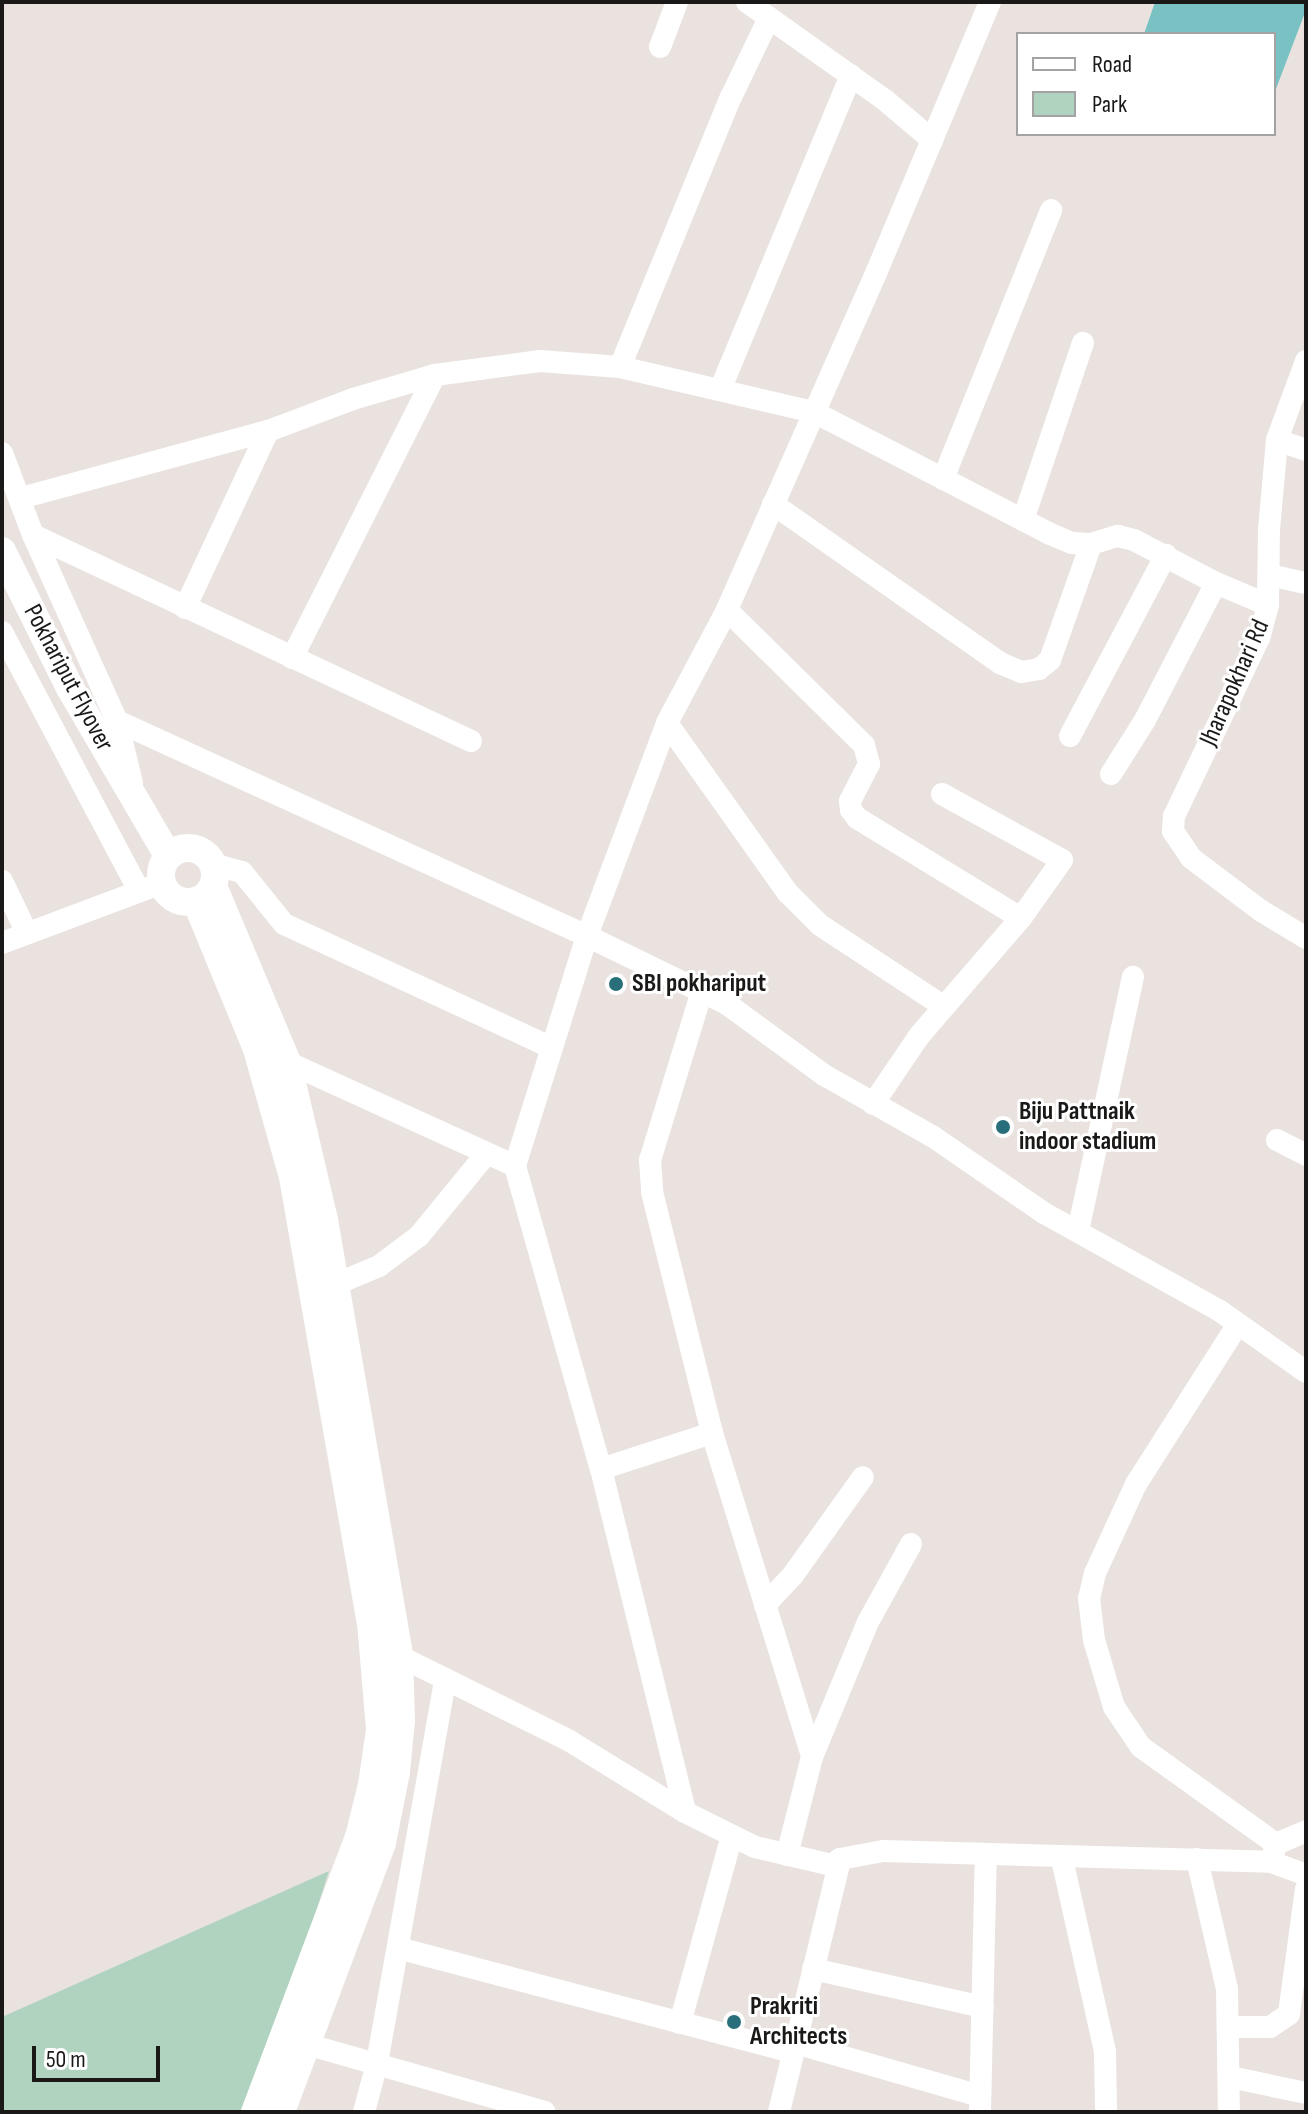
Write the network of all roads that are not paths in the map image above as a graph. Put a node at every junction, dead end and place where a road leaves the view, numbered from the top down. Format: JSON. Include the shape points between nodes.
{"nodes":[{"id":1,"x":677,"y":2,"type":"edge"},
{"id":2,"x":747,"y":2,"type":"edge"},
{"id":3,"x":990,"y":2,"type":"edge"},
{"id":4,"x":769,"y":18,"type":"junction"},
{"id":5,"x":660,"y":47,"type":"dead end"},
{"id":6,"x":851,"y":75,"type":"junction"},
{"id":7,"x":932,"y":140,"type":"junction"},
{"id":8,"x":1051,"y":210,"type":"dead end"},
{"id":9,"x":1083,"y":343,"type":"dead end"},
{"id":10,"x":1306,"y":361,"type":"edge"},
{"id":11,"x":620,"y":367,"type":"junction"},
{"id":12,"x":435,"y":375,"type":"junction"},
{"id":13,"x":720,"y":390,"type":"junction"},
{"id":14,"x":814,"y":412,"type":"junction"},
{"id":15,"x":268,"y":431,"type":"junction"},
{"id":16,"x":1277,"y":440,"type":"junction"},
{"id":17,"x":1306,"y":450,"type":"edge"},
{"id":18,"x":2,"y":453,"type":"edge"},
{"id":19,"x":943,"y":479,"type":"junction"},
{"id":20,"x":21,"y":498,"type":"junction"},
{"id":21,"x":773,"y":504,"type":"junction"},
{"id":22,"x":1023,"y":520,"type":"junction"},
{"id":23,"x":33,"y":535,"type":"junction"},
{"id":24,"x":1091,"y":544,"type":"junction"},
{"id":25,"x":2,"y":551,"type":"edge"},
{"id":26,"x":1166,"y":555,"type":"junction"},
{"id":27,"x":1270,"y":575,"type":"junction"},
{"id":28,"x":1216,"y":583,"type":"junction"},
{"id":29,"x":1306,"y":583,"type":"edge"},
{"id":30,"x":1268,"y":605,"type":"junction"},
{"id":31,"x":185,"y":608,"type":"junction"},
{"id":32,"x":727,"y":610,"type":"junction"},
{"id":33,"x":2,"y":632,"type":"edge"},
{"id":34,"x":292,"y":658,"type":"junction"},
{"id":35,"x":117,"y":721,"type":"junction"},
{"id":36,"x":667,"y":723,"type":"junction"},
{"id":37,"x":1070,"y":736,"type":"dead end"},
{"id":38,"x":471,"y":741,"type":"dead end"},
{"id":39,"x":1111,"y":774,"type":"dead end"},
{"id":40,"x":942,"y":794,"type":"dead end"},
{"id":41,"x":137,"y":804,"type":"junction"},
{"id":42,"x":156,"y":877,"type":"junction"},
{"id":43,"x":2,"y":881,"type":"edge"},
{"id":44,"x":207,"y":884,"type":"junction"},
{"id":45,"x":1021,"y":918,"type":"junction"},
{"id":46,"x":27,"y":933,"type":"junction"},
{"id":47,"x":587,"y":936,"type":"junction"},
{"id":48,"x":1306,"y":938,"type":"edge"},
{"id":49,"x":2,"y":943,"type":"edge"},
{"id":50,"x":1133,"y":977,"type":"dead end"},
{"id":51,"x":702,"y":991,"type":"junction"},
{"id":52,"x":943,"y":1006,"type":"junction"},
{"id":53,"x":550,"y":1047,"type":"junction"},
{"id":54,"x":287,"y":1062,"type":"junction"},
{"id":55,"x":873,"y":1104,"type":"junction"},
{"id":56,"x":1277,"y":1140,"type":"dead end"},
{"id":57,"x":487,"y":1153,"type":"junction"},
{"id":58,"x":1306,"y":1155,"type":"edge"},
{"id":59,"x":515,"y":1166,"type":"junction"},
{"id":60,"x":1078,"y":1231,"type":"junction"},
{"id":61,"x":336,"y":1284,"type":"junction"},
{"id":62,"x":1238,"y":1324,"type":"junction"},
{"id":63,"x":1304,"y":1367,"type":"edge"},
{"id":64,"x":712,"y":1433,"type":"junction"},
{"id":65,"x":601,"y":1469,"type":"junction"},
{"id":66,"x":863,"y":1477,"type":"dead end"},
{"id":67,"x":911,"y":1544,"type":"dead end"},
{"id":68,"x":765,"y":1605,"type":"junction"},
{"id":69,"x":399,"y":1656,"type":"junction"},
{"id":70,"x":445,"y":1681,"type":"junction"},
{"id":71,"x":812,"y":1757,"type":"junction"},
{"id":72,"x":685,"y":1812,"type":"junction"},
{"id":73,"x":1306,"y":1831,"type":"edge"},
{"id":74,"x":732,"y":1836,"type":"junction"},
{"id":75,"x":1274,"y":1853,"type":"junction"},
{"id":76,"x":787,"y":1855,"type":"junction"},
{"id":77,"x":986,"y":1855,"type":"junction"},
{"id":78,"x":840,"y":1859,"type":"junction"},
{"id":79,"x":1062,"y":1859,"type":"junction"},
{"id":80,"x":1197,"y":1859,"type":"junction"},
{"id":81,"x":1306,"y":1875,"type":"edge"},
{"id":82,"x":1306,"y":1889,"type":"edge"},
{"id":83,"x":398,"y":1948,"type":"junction"},
{"id":84,"x":813,"y":1969,"type":"junction"},
{"id":85,"x":983,"y":2007,"type":"junction"},
{"id":86,"x":680,"y":2023,"type":"junction"},
{"id":87,"x":1229,"y":2027,"type":"junction"},
{"id":88,"x":306,"y":2044,"type":"junction"},
{"id":89,"x":794,"y":2047,"type":"junction"},
{"id":90,"x":377,"y":2063,"type":"junction"},
{"id":91,"x":1230,"y":2077,"type":"junction"},
{"id":92,"x":1306,"y":2093,"type":"edge"},
{"id":93,"x":980,"y":2104,"type":"edge"},
{"id":94,"x":517,"y":2109,"type":"edge"},
{"id":95,"x":255,"y":2112,"type":"edge"},
{"id":96,"x":281,"y":2112,"type":"edge"},
{"id":97,"x":364,"y":2112,"type":"edge"},
{"id":98,"x":545,"y":2112,"type":"edge"},
{"id":99,"x":779,"y":2112,"type":"edge"},
{"id":100,"x":1106,"y":2112,"type":"edge"},
{"id":101,"x":1229,"y":2112,"type":"edge"}],
"edges":[{"from":1,"to":5,"type":"street"},
{"from":2,"to":4,"type":"street"},
{"from":3,"to":7,"type":"street"},
{"from":4,"to":6,"type":"street"},
{"from":4,"to":11,"type":"street"},
{"from":6,"to":7,"type":"street"},
{"from":6,"to":13,"type":"street"},
{"from":7,"to":14,"type":"street"},
{"from":8,"to":19,"type":"street"},
{"from":9,"to":22,"type":"street"},
{"from":10,"to":16,"type":"street","name":"Jharapokhari Rd"},
{"from":11,"to":12,"type":"street","via":[[540,361]]},
{"from":11,"to":13,"type":"street"},
{"from":12,"to":15,"type":"street"},
{"from":12,"to":34,"type":"street"},
{"from":13,"to":14,"type":"street"},
{"from":14,"to":19,"type":"street"},
{"from":14,"to":21,"type":"street"},
{"from":15,"to":20,"type":"street"},
{"from":15,"to":31,"type":"street"},
{"from":16,"to":17,"type":"street"},
{"from":16,"to":27,"type":"street","name":"Jharapokhari Rd"},
{"from":18,"to":20,"type":"street"},
{"from":19,"to":22,"type":"street"},
{"from":20,"to":23,"type":"street"},
{"from":21,"to":24,"type":"street","via":[[1000,663],[1021,672],[1039,669],[1050,660]]},
{"from":21,"to":32,"type":"street"},
{"from":22,"to":24,"type":"street","via":[[1072,543]]},
{"from":23,"to":31,"type":"street"},
{"from":23,"to":35,"type":"street"},
{"from":24,"to":26,"type":"street","via":[[1118,536]]},
{"from":25,"to":41,"type":"main road","name":"Pokhariput Flyover","via":[[70,688]]},
{"from":26,"to":28,"type":"street"},
{"from":26,"to":37,"type":"street"},
{"from":27,"to":29,"type":"street"},
{"from":27,"to":30,"type":"street","name":"Jharapokhari Rd"},
{"from":28,"to":30,"type":"street"},
{"from":28,"to":39,"type":"street"},
{"from":30,"to":48,"type":"street","name":"Jharapokhari Rd","via":[[1259,638],[1174,816],[1173,831],[1191,858]]},
{"from":31,"to":34,"type":"street"},
{"from":32,"to":36,"type":"street"},
{"from":32,"to":45,"type":"street","via":[[864,745],[867,773],[850,801],[857,818]]},
{"from":33,"to":42,"type":"street"},
{"from":34,"to":38,"type":"street"},
{"from":35,"to":41,"type":"street"},
{"from":35,"to":47,"type":"street"},
{"from":36,"to":47,"type":"street"},
{"from":36,"to":52,"type":"street","via":[[788,893],[820,925]]},
{"from":40,"to":45,"type":"street","via":[[1062,860]]},
{"from":41,"to":42,"type":"main road","name":"Pokhariput Flyover"},
{"from":42,"to":44,"type":"main road","via":[[173,898]]},
{"from":42,"to":44,"type":"main road","via":[[175,851],[194,849]]},
{"from":42,"to":46,"type":"street"},
{"from":43,"to":46,"type":"street"},
{"from":44,"to":53,"type":"street","via":[[242,872],[284,924]]},
{"from":44,"to":54,"type":"main road"},
{"from":44,"to":95,"type":"main road","via":[[293,1177],[368,1607],[380,1730],[359,1837]]},
{"from":45,"to":52,"type":"street"},
{"from":46,"to":49,"type":"street"},
{"from":47,"to":51,"type":"street"},
{"from":47,"to":53,"type":"street"},
{"from":50,"to":60,"type":"street"},
{"from":51,"to":55,"type":"street"},
{"from":51,"to":64,"type":"street","via":[[650,1160],[652,1192]]},
{"from":52,"to":55,"type":"street"},
{"from":53,"to":59,"type":"street"},
{"from":54,"to":57,"type":"street"},
{"from":54,"to":61,"type":"main road"},
{"from":55,"to":60,"type":"street"},
{"from":56,"to":58,"type":"street"},
{"from":57,"to":59,"type":"street"},
{"from":57,"to":61,"type":"street","via":[[419,1236],[379,1266]]},
{"from":59,"to":65,"type":"street"},
{"from":60,"to":62,"type":"street"},
{"from":61,"to":69,"type":"main road"},
{"from":62,"to":63,"type":"street"},
{"from":62,"to":75,"type":"street","via":[[1136,1484],[1089,1598],[1094,1640],[1114,1707],[1141,1747]]},
{"from":64,"to":65,"type":"street"},
{"from":64,"to":68,"type":"street"},
{"from":65,"to":72,"type":"street"},
{"from":66,"to":68,"type":"street"},
{"from":67,"to":71,"type":"street","via":[[868,1622]]},
{"from":68,"to":71,"type":"street"},
{"from":69,"to":70,"type":"street"},
{"from":69,"to":88,"type":"main road","via":[[401,1720],[382,1843]]},
{"from":70,"to":72,"type":"street","via":[[568,1740]]},
{"from":70,"to":83,"type":"street"},
{"from":71,"to":76,"type":"street"},
{"from":72,"to":74,"type":"street"},
{"from":73,"to":75,"type":"street"},
{"from":74,"to":76,"type":"street"},
{"from":74,"to":86,"type":"street"},
{"from":75,"to":80,"type":"street"},
{"from":75,"to":81,"type":"street"},
{"from":76,"to":78,"type":"street","via":[[832,1865]]},
{"from":77,"to":78,"type":"street","via":[[883,1851]]},
{"from":77,"to":79,"type":"street"},
{"from":77,"to":85,"type":"street"},
{"from":78,"to":84,"type":"street"},
{"from":79,"to":80,"type":"street"},
{"from":79,"to":100,"type":"street","via":[[1105,2052]]},
{"from":80,"to":87,"type":"street","via":[[1227,1989]]},
{"from":82,"to":87,"type":"street","via":[[1289,2014],[1270,2027]]},
{"from":83,"to":86,"type":"street"},
{"from":83,"to":90,"type":"street"},
{"from":84,"to":85,"type":"street"},
{"from":84,"to":89,"type":"street"},
{"from":85,"to":93,"type":"street"},
{"from":86,"to":89,"type":"street"},
{"from":87,"to":91,"type":"street"},
{"from":88,"to":90,"type":"street"},
{"from":88,"to":96,"type":"main road"},
{"from":89,"to":93,"type":"street"},
{"from":89,"to":99,"type":"street"},
{"from":90,"to":94,"type":"street"},
{"from":90,"to":97,"type":"street"},
{"from":91,"to":92,"type":"street"},
{"from":91,"to":101,"type":"street"},
{"from":94,"to":98,"type":"street"}]}
